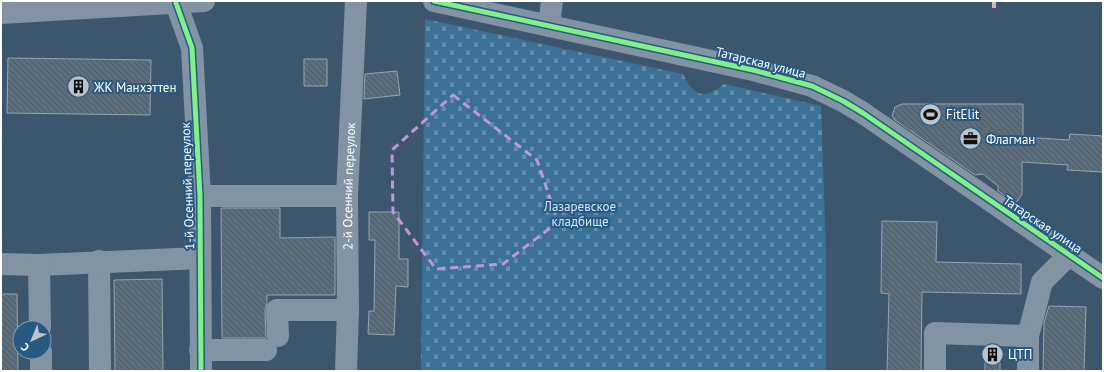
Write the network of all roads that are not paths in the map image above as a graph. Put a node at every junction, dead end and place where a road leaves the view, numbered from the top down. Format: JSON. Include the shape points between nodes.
{"nodes":[{"id":1,"x":204,"y":1,"type":"edge"},
{"id":2,"x":356,"y":1,"type":"edge"},
{"id":3,"x":434,"y":1,"type":"edge"},
{"id":4,"x":552,"y":1,"type":"edge"},
{"id":5,"x":176,"y":3,"type":"junction"},
{"id":6,"x":1,"y":14,"type":"edge"},
{"id":7,"x":549,"y":26,"type":"junction"},
{"id":8,"x":200,"y":196,"type":"junction"},
{"id":9,"x":347,"y":196,"type":"junction"},
{"id":10,"x":1069,"y":255,"type":"junction"},
{"id":11,"x":200,"y":258,"type":"junction"},
{"id":12,"x":99,"y":261,"type":"junction"},
{"id":13,"x":1,"y":264,"type":"edge"},
{"id":14,"x":39,"y":265,"type":"junction"},
{"id":15,"x":1103,"y":278,"type":"edge"},
{"id":16,"x":348,"y":310,"type":"junction"},
{"id":17,"x":40,"y":320,"type":"edge"},
{"id":18,"x":1028,"y":336,"type":"junction"},
{"id":19,"x":41,"y":360,"type":"edge"},
{"id":20,"x":201,"y":360,"type":"edge"},
{"id":21,"x":41,"y":371,"type":"edge"},
{"id":22,"x":100,"y":371,"type":"edge"},
{"id":23,"x":346,"y":371,"type":"edge"},
{"id":24,"x":935,"y":371,"type":"edge"},
{"id":25,"x":1028,"y":371,"type":"edge"}],
"edges":[{"from":1,"to":5,"type":"street"},
{"from":2,"to":9,"type":"street","name":"2-й Осенний переулок"},
{"from":3,"to":7,"type":"street","name":"Татарская улица"},
{"from":4,"to":7,"type":"street"},
{"from":5,"to":6,"type":"street"},
{"from":5,"to":8,"type":"street","name":"1-й Осенний переулок","via":[[192,48]]},
{"from":7,"to":10,"type":"street","name":"Татарская улица","via":[[753,70],[812,86],[862,113]]},
{"from":8,"to":9,"type":"street"},
{"from":8,"to":11,"type":"street","name":"1-й Осенний переулок"},
{"from":9,"to":16,"type":"street","name":"2-й Осенний переулок"},
{"from":10,"to":15,"type":"street","name":"Татарская улица"},
{"from":10,"to":18,"type":"street","via":[[1042,282]]},
{"from":11,"to":12,"type":"street"},
{"from":11,"to":20,"type":"street","name":"1-й Осенний переулок"},
{"from":12,"to":14,"type":"street"},
{"from":12,"to":22,"type":"street"},
{"from":13,"to":14,"type":"street"},
{"from":14,"to":17,"type":"street"},
{"from":16,"to":20,"type":"street","via":[[278,310],[272,343]]},
{"from":16,"to":23,"type":"street","name":"2-й Осенний переулок"},
{"from":18,"to":24,"type":"street","via":[[935,333]]},
{"from":18,"to":25,"type":"street"},
{"from":19,"to":21,"type":"street"}]}
